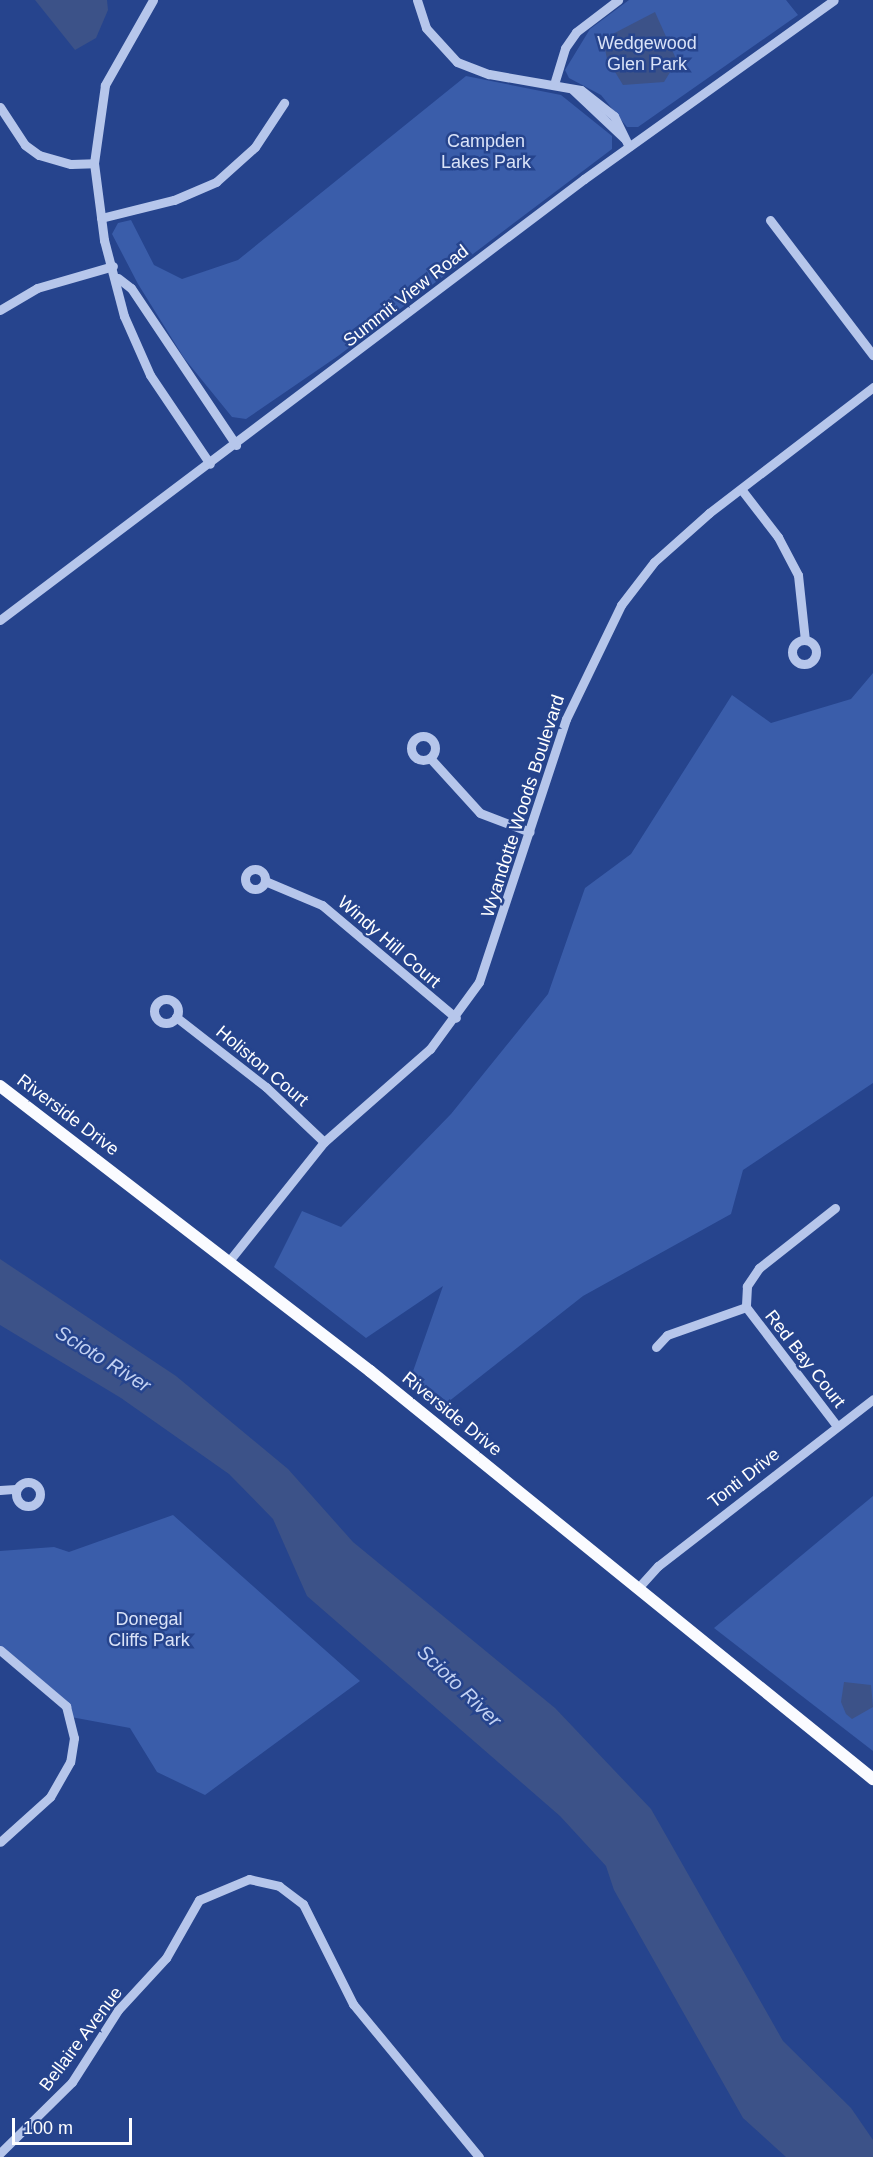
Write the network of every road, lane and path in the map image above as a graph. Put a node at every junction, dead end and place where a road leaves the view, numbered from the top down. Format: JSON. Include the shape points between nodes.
{"nodes":[{"id":1,"x":153,"y":0,"type":"edge"},
{"id":2,"x":417,"y":0,"type":"edge"},
{"id":3,"x":618,"y":0,"type":"edge"},
{"id":4,"x":834,"y":0,"type":"edge"},
{"id":5,"x":555,"y":81,"type":"junction"},
{"id":6,"x":284,"y":103,"type":"dead end"},
{"id":7,"x":0,"y":107,"type":"edge"},
{"id":8,"x":626,"y":143,"type":"junction"},
{"id":9,"x":94,"y":163,"type":"junction"},
{"id":10,"x":101,"y":218,"type":"junction"},
{"id":11,"x":770,"y":220,"type":"dead end"},
{"id":12,"x":113,"y":267,"type":"junction"},
{"id":13,"x":118,"y":278,"type":"junction"},
{"id":14,"x":0,"y":310,"type":"edge"},
{"id":15,"x":873,"y":355,"type":"edge"},
{"id":16,"x":873,"y":387,"type":"edge"},
{"id":17,"x":236,"y":445,"type":"junction"},
{"id":18,"x":210,"y":464,"type":"junction"},
{"id":19,"x":741,"y":489,"type":"junction"},
{"id":20,"x":0,"y":620,"type":"edge"},
{"id":21,"x":805,"y":640,"type":"dead end"},
{"id":22,"x":430,"y":758,"type":"dead end"},
{"id":23,"x":530,"y":832,"type":"junction"},
{"id":24,"x":265,"y":881,"type":"dead end"},
{"id":25,"x":176,"y":1017,"type":"dead end"},
{"id":26,"x":456,"y":1018,"type":"junction"},
{"id":27,"x":0,"y":1086,"type":"edge"},
{"id":28,"x":324,"y":1142,"type":"junction"},
{"id":29,"x":836,"y":1208,"type":"dead end"},
{"id":30,"x":229,"y":1261,"type":"junction"},
{"id":31,"x":746,"y":1307,"type":"junction"},
{"id":32,"x":656,"y":1347,"type":"dead end"},
{"id":33,"x":873,"y":1399,"type":"edge"},
{"id":34,"x":837,"y":1426,"type":"junction"},
{"id":35,"x":0,"y":1490,"type":"edge"},
{"id":36,"x":16,"y":1490,"type":"dead end"},
{"id":37,"x":638,"y":1588,"type":"junction"},
{"id":38,"x":0,"y":1650,"type":"edge"},
{"id":39,"x":873,"y":1779,"type":"edge"},
{"id":40,"x":0,"y":1842,"type":"edge"},
{"id":41,"x":0,"y":2153,"type":"edge"},
{"id":42,"x":479,"y":2157,"type":"edge"}],
"edges":[{"from":1,"to":9,"type":"street","via":[[105,86]]},
{"from":2,"to":5,"type":"street","via":[[426,28],[457,62],[489,74]]},
{"from":3,"to":5,"type":"street","via":[[576,32],[565,48]]},
{"from":4,"to":8,"type":"street","name":"Summit View Road"},
{"from":5,"to":8,"type":"street","via":[[573,90]]},
{"from":6,"to":10,"type":"street","via":[[255,147],[216,182],[174,201]]},
{"from":7,"to":9,"type":"street","via":[[25,145],[39,155]]},
{"from":8,"to":17,"type":"street","name":"Summit View Road"},
{"from":9,"to":10,"type":"street"},
{"from":10,"to":12,"type":"street"},
{"from":11,"to":15,"type":"street"},
{"from":12,"to":13,"type":"street"},
{"from":12,"to":14,"type":"street","via":[[37,288]]},
{"from":13,"to":17,"type":"street","via":[[131,288]]},
{"from":13,"to":18,"type":"street","via":[[123,316],[150,375]]},
{"from":16,"to":19,"type":"street","name":"Wyandotte Woods Boulevard"},
{"from":17,"to":18,"type":"street","name":"Summit View Road"},
{"from":18,"to":20,"type":"street","name":"Summit View Road"},
{"from":19,"to":21,"type":"street","via":[[778,537],[798,575]]},
{"from":19,"to":23,"type":"street","name":"Wyandotte Woods Boulevard","via":[[654,562],[621,605],[566,719]]},
{"from":22,"to":23,"type":"street","via":[[480,813]]},
{"from":23,"to":26,"type":"street","name":"Wyandotte Woods Boulevard","via":[[491,951]]},
{"from":24,"to":26,"type":"street","name":"Windy Hill Court","via":[[322,905]]},
{"from":25,"to":28,"type":"street","name":"Holiston Court","via":[[266,1087]]},
{"from":26,"to":28,"type":"street","name":"Wyandotte Woods Boulevard"},
{"from":27,"to":30,"type":"main road","name":"Riverside Drive"},
{"from":28,"to":30,"type":"street","name":"Wyandotte Woods Boulevard"},
{"from":29,"to":31,"type":"street","name":"Red Bay Court","via":[[759,1268],[747,1286]]},
{"from":30,"to":37,"type":"main road","name":"Riverside Drive"},
{"from":31,"to":32,"type":"street","via":[[666,1335]]},
{"from":31,"to":34,"type":"street","name":"Red Bay Court"},
{"from":33,"to":34,"type":"street","name":"Tonti Drive"},
{"from":34,"to":37,"type":"street","name":"Tonti Drive"},
{"from":35,"to":36,"type":"street"},
{"from":37,"to":39,"type":"main road","name":"Riverside Drive"},
{"from":38,"to":40,"type":"street","via":[[69,1710],[74,1738],[63,1778],[50,1797]]},
{"from":41,"to":42,"type":"street","name":"Bellaire Avenue","via":[[72,2082],[118,2010],[166,1958],[199,1900],[249,1879],[279,1886],[303,1904],[352,2004]]}]}
